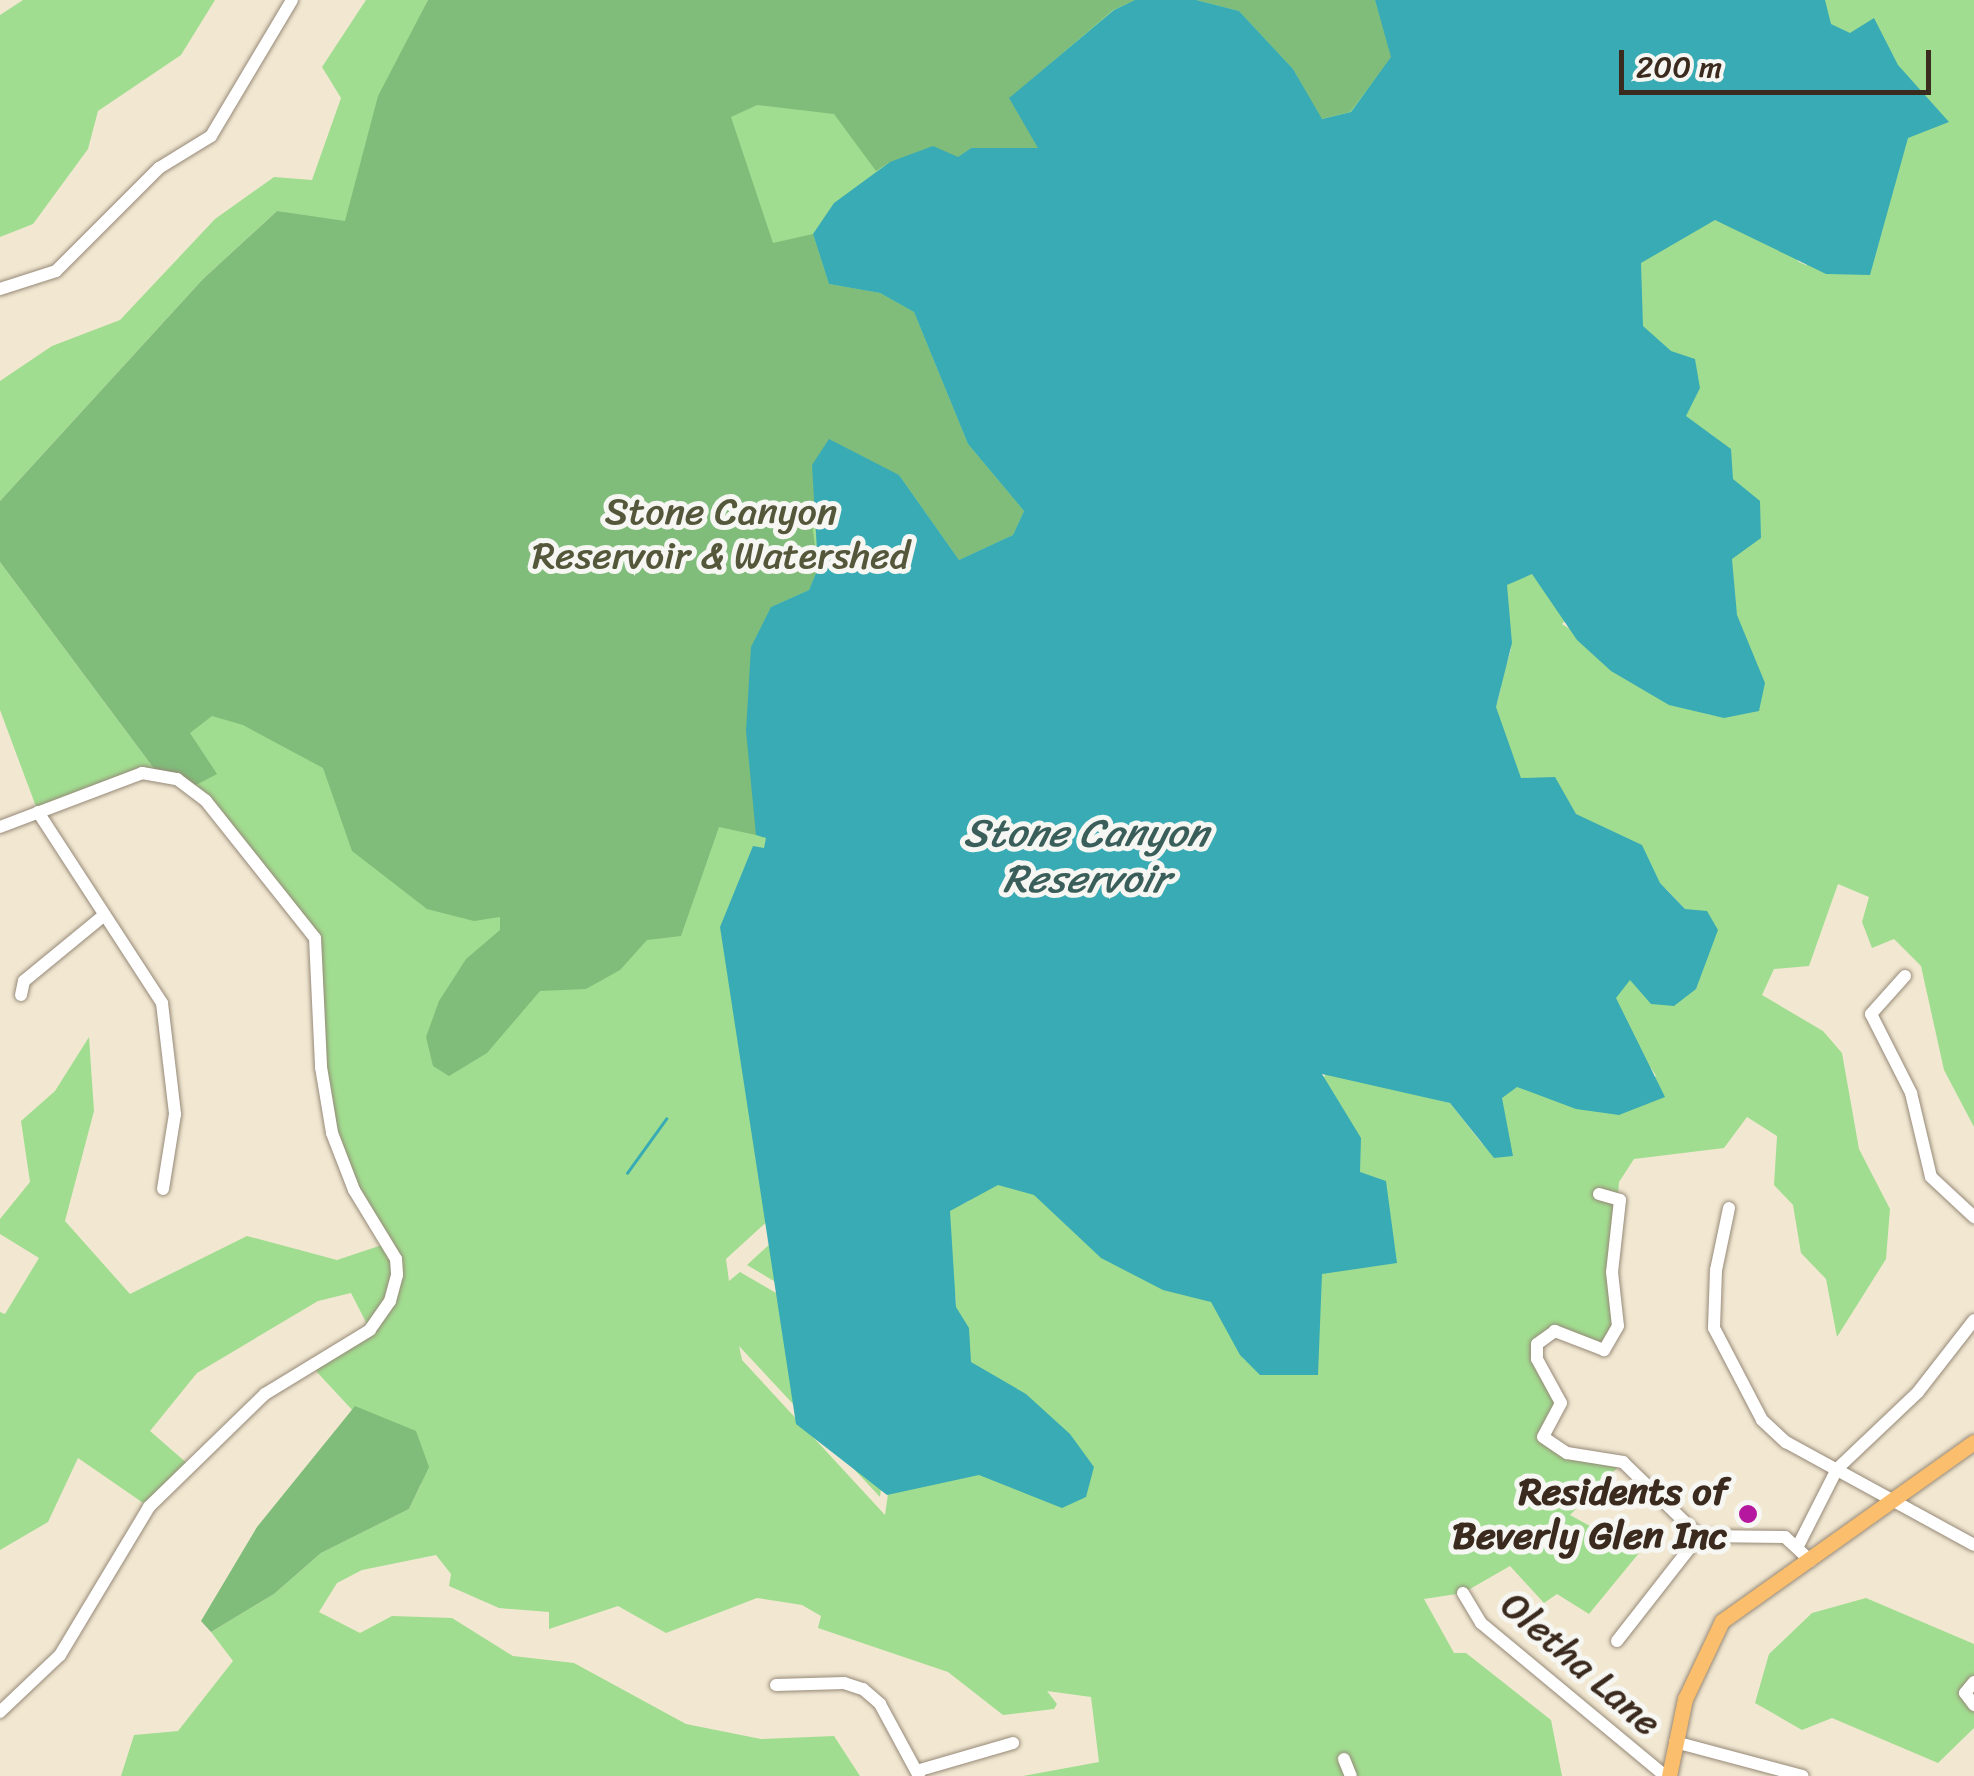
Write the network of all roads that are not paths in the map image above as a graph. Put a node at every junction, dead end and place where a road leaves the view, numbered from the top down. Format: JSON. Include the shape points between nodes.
{"nodes":[{"id":1,"x":292,"y":0,"type":"edge"},
{"id":2,"x":0,"y":289,"type":"edge"},
{"id":3,"x":38,"y":812,"type":"junction"},
{"id":4,"x":0,"y":827,"type":"edge"},
{"id":5,"x":103,"y":916,"type":"junction"},
{"id":6,"x":1904,"y":976,"type":"dead end"},
{"id":7,"x":22,"y":995,"type":"dead end"},
{"id":8,"x":162,"y":1189,"type":"dead end"},
{"id":9,"x":1599,"y":1194,"type":"dead end"},
{"id":10,"x":1729,"y":1208,"type":"dead end"},
{"id":11,"x":1974,"y":1217,"type":"edge"},
{"id":12,"x":1974,"y":1320,"type":"edge"},
{"id":13,"x":1974,"y":1442,"type":"edge"},
{"id":14,"x":1837,"y":1468,"type":"junction"},
{"id":15,"x":1892,"y":1502,"type":"junction"},
{"id":16,"x":1699,"y":1536,"type":"junction"},
{"id":17,"x":1799,"y":1544,"type":"junction"},
{"id":18,"x":1974,"y":1545,"type":"edge"},
{"id":19,"x":1811,"y":1561,"type":"junction"},
{"id":20,"x":1463,"y":1593,"type":"dead end"},
{"id":21,"x":1617,"y":1642,"type":"dead end"},
{"id":22,"x":776,"y":1686,"type":"dead end"},
{"id":23,"x":1970,"y":1688,"type":"edge"},
{"id":24,"x":1974,"y":1705,"type":"edge"},
{"id":25,"x":0,"y":1712,"type":"edge"},
{"id":26,"x":1676,"y":1742,"type":"junction"},
{"id":27,"x":1013,"y":1743,"type":"dead end"},
{"id":28,"x":1344,"y":1759,"type":"dead end"},
{"id":29,"x":919,"y":1773,"type":"edge"},
{"id":30,"x":1351,"y":1776,"type":"edge"},
{"id":31,"x":1667,"y":1776,"type":"edge"},
{"id":32,"x":1803,"y":1776,"type":"edge"}],
"edges":[{"from":1,"to":2,"type":"street","via":[[211,136],[159,168],[56,271]]},
{"from":3,"to":4,"type":"street"},
{"from":3,"to":5,"type":"street"},
{"from":3,"to":25,"type":"street","via":[[126,776],[177,779],[206,800],[308,925],[318,954],[321,1067],[332,1132],[354,1190],[396,1259],[397,1275],[390,1301],[370,1330],[264,1394],[149,1507],[60,1656]]},
{"from":5,"to":7,"type":"street","via":[[24,981]]},
{"from":5,"to":8,"type":"street","via":[[167,1020],[175,1114]]},
{"from":6,"to":11,"type":"street","via":[[1872,1014],[1907,1084],[1931,1178]]},
{"from":9,"to":16,"type":"street","via":[[1620,1200],[1612,1272],[1618,1326],[1604,1350],[1555,1332],[1537,1344],[1536,1359],[1562,1403],[1543,1437],[1567,1452],[1623,1462]]},
{"from":10,"to":14,"type":"street","via":[[1716,1270],[1719,1342],[1772,1432]]},
{"from":12,"to":14,"type":"street","via":[[1918,1392]]},
{"from":13,"to":15,"type":"main road"},
{"from":14,"to":15,"type":"street"},
{"from":14,"to":17,"type":"street"},
{"from":15,"to":18,"type":"street"},
{"from":15,"to":19,"type":"main road"},
{"from":16,"to":17,"type":"street","via":[[1768,1536]]},
{"from":16,"to":21,"type":"street"},
{"from":17,"to":19,"type":"street"},
{"from":19,"to":26,"type":"main road","via":[[1722,1621],[1685,1699]]},
{"from":20,"to":31,"type":"street","name":"Oletha Lane","via":[[1481,1624]]},
{"from":22,"to":29,"type":"street","via":[[844,1683],[863,1689]]},
{"from":23,"to":24,"type":"street"},
{"from":26,"to":31,"type":"main road"},
{"from":26,"to":32,"type":"street","name":"Oletha Lane"},
{"from":27,"to":29,"type":"street"},
{"from":28,"to":30,"type":"street"}]}
